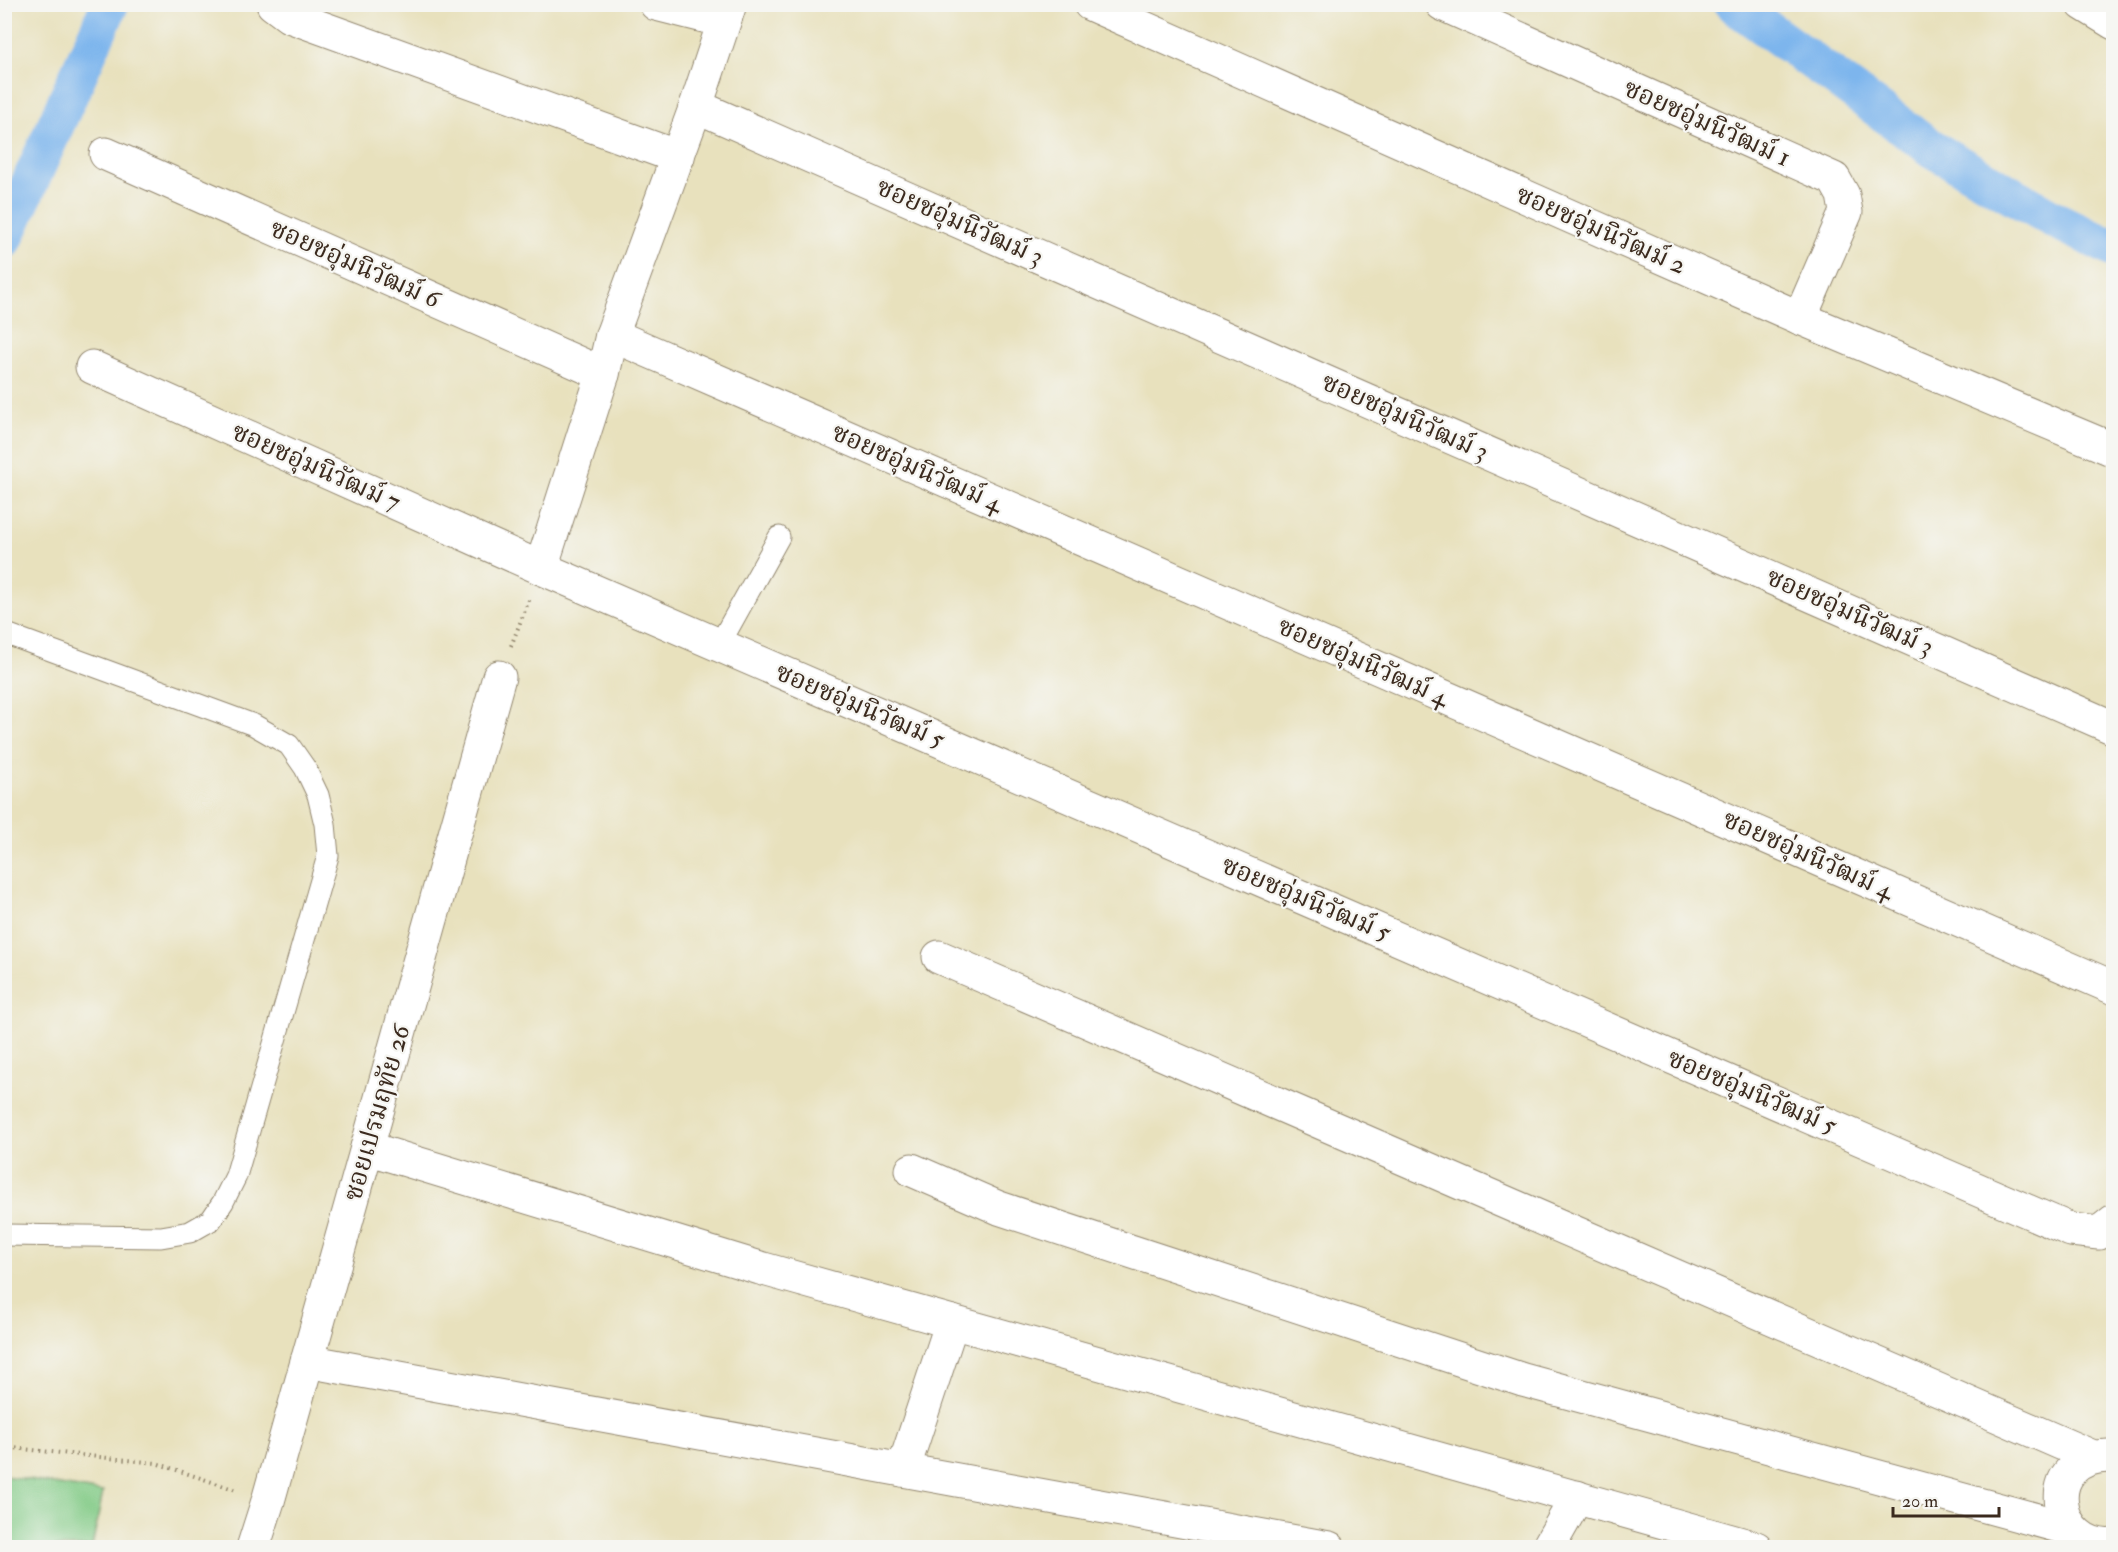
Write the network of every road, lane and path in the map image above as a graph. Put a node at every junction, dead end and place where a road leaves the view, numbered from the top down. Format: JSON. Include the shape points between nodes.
{"nodes":[{"id":1,"x":273,"y":4,"type":"edge"},
{"id":2,"x":656,"y":4,"type":"edge"},
{"id":3,"x":1090,"y":4,"type":"edge"},
{"id":4,"x":1442,"y":4,"type":"edge"},
{"id":5,"x":2083,"y":4,"type":"edge"},
{"id":6,"x":727,"y":13,"type":"edge"},
{"id":7,"x":2114,"y":23,"type":"edge"},
{"id":8,"x":696,"y":106,"type":"junction"},
{"id":9,"x":106,"y":154,"type":"dead end"},
{"id":10,"x":678,"y":157,"type":"junction"},
{"id":11,"x":1800,"y":318,"type":"junction"},
{"id":12,"x":612,"y":335,"type":"junction"},
{"id":13,"x":92,"y":366,"type":"dead end"},
{"id":14,"x":603,"y":374,"type":"junction"},
{"id":15,"x":2114,"y":450,"type":"edge"},
{"id":16,"x":778,"y":537,"type":"dead end"},
{"id":17,"x":541,"y":568,"type":"junction"},
{"id":18,"x":4,"y":633,"type":"edge"},
{"id":19,"x":719,"y":645,"type":"junction"},
{"id":20,"x":498,"y":677,"type":"joint"},
{"id":21,"x":2114,"y":728,"type":"edge"},
{"id":22,"x":939,"y":957,"type":"dead end"},
{"id":23,"x":2114,"y":988,"type":"edge"},
{"id":24,"x":367,"y":1148,"type":"junction"},
{"id":25,"x":912,"y":1170,"type":"dead end"},
{"id":26,"x":2114,"y":1221,"type":"edge"},
{"id":27,"x":4,"y":1235,"type":"edge"},
{"id":28,"x":952,"y":1322,"type":"junction"},
{"id":29,"x":307,"y":1361,"type":"junction"},
{"id":30,"x":4,"y":1447,"type":"edge"},
{"id":31,"x":2103,"y":1457,"type":"edge"},
{"id":32,"x":903,"y":1470,"type":"junction"},
{"id":33,"x":1577,"y":1497,"type":"junction"},
{"id":34,"x":268,"y":1501,"type":"junction"},
{"id":35,"x":2093,"y":1542,"type":"edge"},
{"id":36,"x":253,"y":1548,"type":"edge"},
{"id":37,"x":1329,"y":1548,"type":"edge"},
{"id":38,"x":1548,"y":1548,"type":"edge"},
{"id":39,"x":1756,"y":1548,"type":"edge"}],
"edges":[{"from":1,"to":10,"type":"street","via":[[289,16]]},
{"from":2,"to":6,"type":"street"},
{"from":3,"to":11,"type":"street","name":"ซอยชอุ่มนิวัฒม์ 2"},
{"from":4,"to":11,"type":"street","name":"ซอยชอุ่มนิวัฒม์ 1","via":[[1834,179],[1844,195],[1846,212]]},
{"from":5,"to":7,"type":"street"},
{"from":6,"to":8,"type":"street"},
{"from":8,"to":10,"type":"street"},
{"from":8,"to":21,"type":"street","name":"ซอยชอุ่มนิวัฒม์ 3"},
{"from":9,"to":14,"type":"street","name":"ซอยชอุ่มนิวัฒม์ 6"},
{"from":10,"to":12,"type":"street"},
{"from":11,"to":15,"type":"street","name":"ซอยชอุ่มนิวัฒม์ 2"},
{"from":12,"to":14,"type":"street"},
{"from":12,"to":23,"type":"street","name":"ซอยชอุ่มนิวัฒม์ 4"},
{"from":13,"to":17,"type":"street","name":"ซอยชอุ่มนิวัฒม์ 7"},
{"from":14,"to":17,"type":"street"},
{"from":16,"to":19,"type":"lane"},
{"from":17,"to":19,"type":"street","name":"ซอยชอุ่มนิวัฒม์ 5"},
{"from":17,"to":20,"type":"path"},
{"from":18,"to":27,"type":"lane","via":[[254,725],[289,745],[318,795],[328,856],[236,1176],[211,1220],[189,1232],[160,1238]]},
{"from":19,"to":26,"type":"street","name":"ซอยชอุ่มนิวัฒม์ 5","via":[[2071,1230],[2099,1233]]},
{"from":20,"to":24,"type":"street","name":"ซอยเปรมฤทัย 26"},
{"from":22,"to":31,"type":"street"},
{"from":24,"to":28,"type":"street"},
{"from":24,"to":29,"type":"street","name":"ซอยเปรมฤทัย 26"},
{"from":25,"to":35,"type":"street","via":[[999,1208],[1523,1380]]},
{"from":28,"to":32,"type":"street"},
{"from":28,"to":33,"type":"street"},
{"from":29,"to":32,"type":"street"},
{"from":29,"to":34,"type":"street","name":"ซอยเปรมฤทัย 26"},
{"from":30,"to":34,"type":"path","via":[[156,1463]]},
{"from":31,"to":35,"type":"street","via":[[2080,1464],[2069,1474],[2060,1502],[2063,1516]]},
{"from":32,"to":37,"type":"street"},
{"from":33,"to":38,"type":"street"},
{"from":33,"to":39,"type":"street"},
{"from":34,"to":36,"type":"street","name":"ซอยเปรมฤทัย 26"}]}
